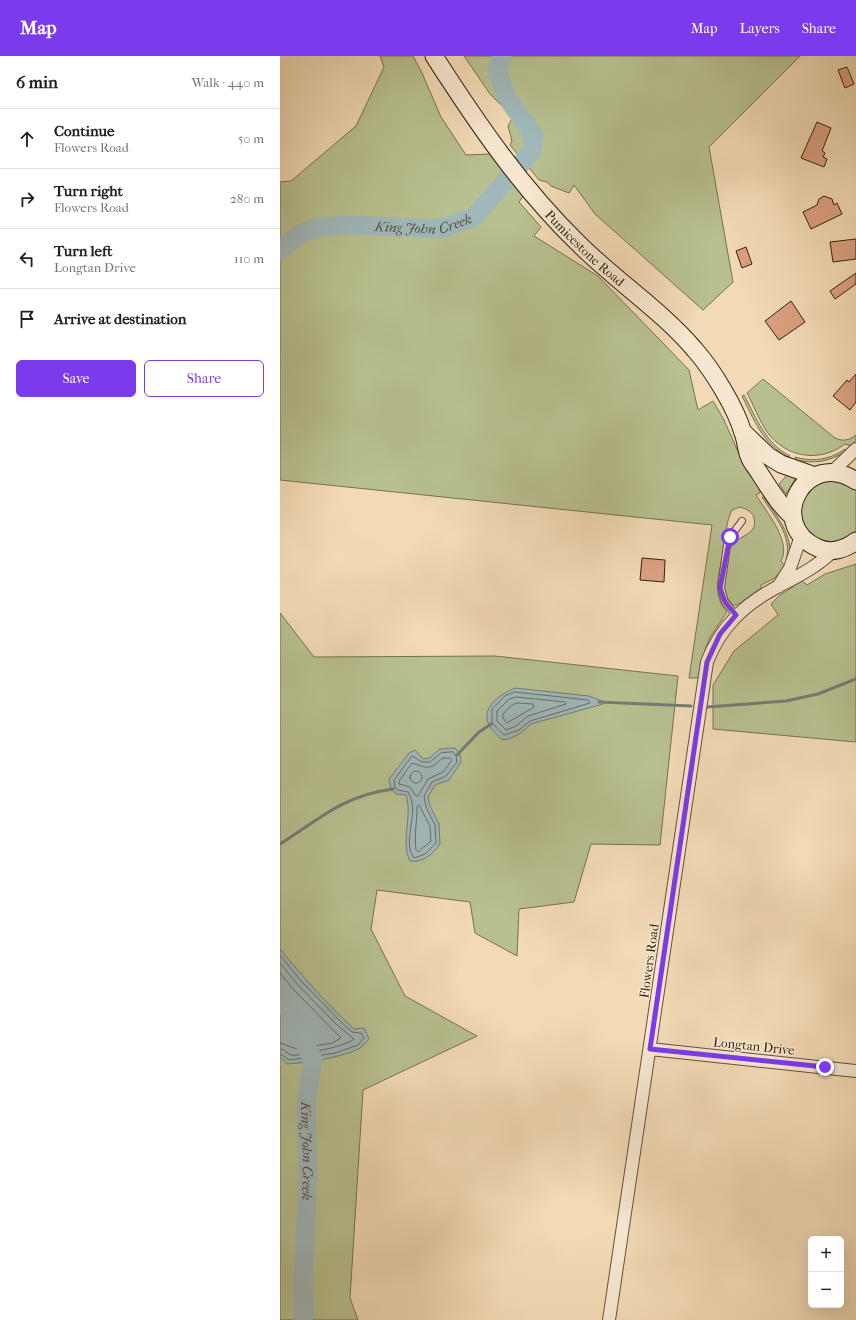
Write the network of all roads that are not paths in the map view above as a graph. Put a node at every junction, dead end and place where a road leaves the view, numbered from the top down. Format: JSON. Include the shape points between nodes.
{"nodes":[{"id":1,"x":434,"y":56,"type":"edge"},
{"id":2,"x":743,"y":432,"type":"junction"},
{"id":3,"x":856,"y":449,"type":"edge"},
{"id":4,"x":832,"y":472,"type":"junction"},
{"id":5,"x":815,"y":476,"type":"junction"},
{"id":6,"x":856,"y":481,"type":"edge"},
{"id":7,"x":793,"y":517,"type":"junction"},
{"id":8,"x":742,"y":521,"type":"dead end"},
{"id":9,"x":801,"y":536,"type":"junction"},
{"id":10,"x":854,"y":544,"type":"edge"},
{"id":11,"x":834,"y":550,"type":"junction"},
{"id":12,"x":778,"y":587,"type":"junction"},
{"id":13,"x":736,"y":615,"type":"junction"},
{"id":14,"x":650,"y":1049,"type":"junction"},
{"id":15,"x":856,"y":1071,"type":"edge"},
{"id":16,"x":609,"y":1320,"type":"edge"}],
"edges":[{"from":1,"to":2,"type":"main road","name":"Pumicestone Road","via":[[499,151],[556,221],[696,350],[721,388]]},
{"from":2,"to":5,"type":"main road","name":"Pumicestone Road","via":[[775,460],[794,470]]},
{"from":2,"to":7,"type":"main road","name":"Pumicestone Road","via":[[748,456],[782,507]]},
{"from":3,"to":4,"type":"street"},
{"from":4,"to":5,"type":"main road"},
{"from":4,"to":6,"type":"main road"},
{"from":5,"to":7,"type":"main road","via":[[797,493]]},
{"from":7,"to":9,"type":"main road"},
{"from":8,"to":13,"type":"lane","via":[[730,537],[720,588],[725,602]]},
{"from":9,"to":11,"type":"main road","via":[[822,550]]},
{"from":9,"to":12,"type":"street","name":"Flowers Road","via":[[790,568]]},
{"from":10,"to":11,"type":"main road"},
{"from":11,"to":12,"type":"street","name":"Flowers Road","via":[[822,562]]},
{"from":12,"to":13,"type":"street","name":"Flowers Road"},
{"from":13,"to":14,"type":"street","name":"Flowers Road","via":[[720,634],[707,662]]},
{"from":14,"to":15,"type":"street","name":"Longtan Drive"},
{"from":14,"to":16,"type":"street","name":"Flowers Road"}]}
